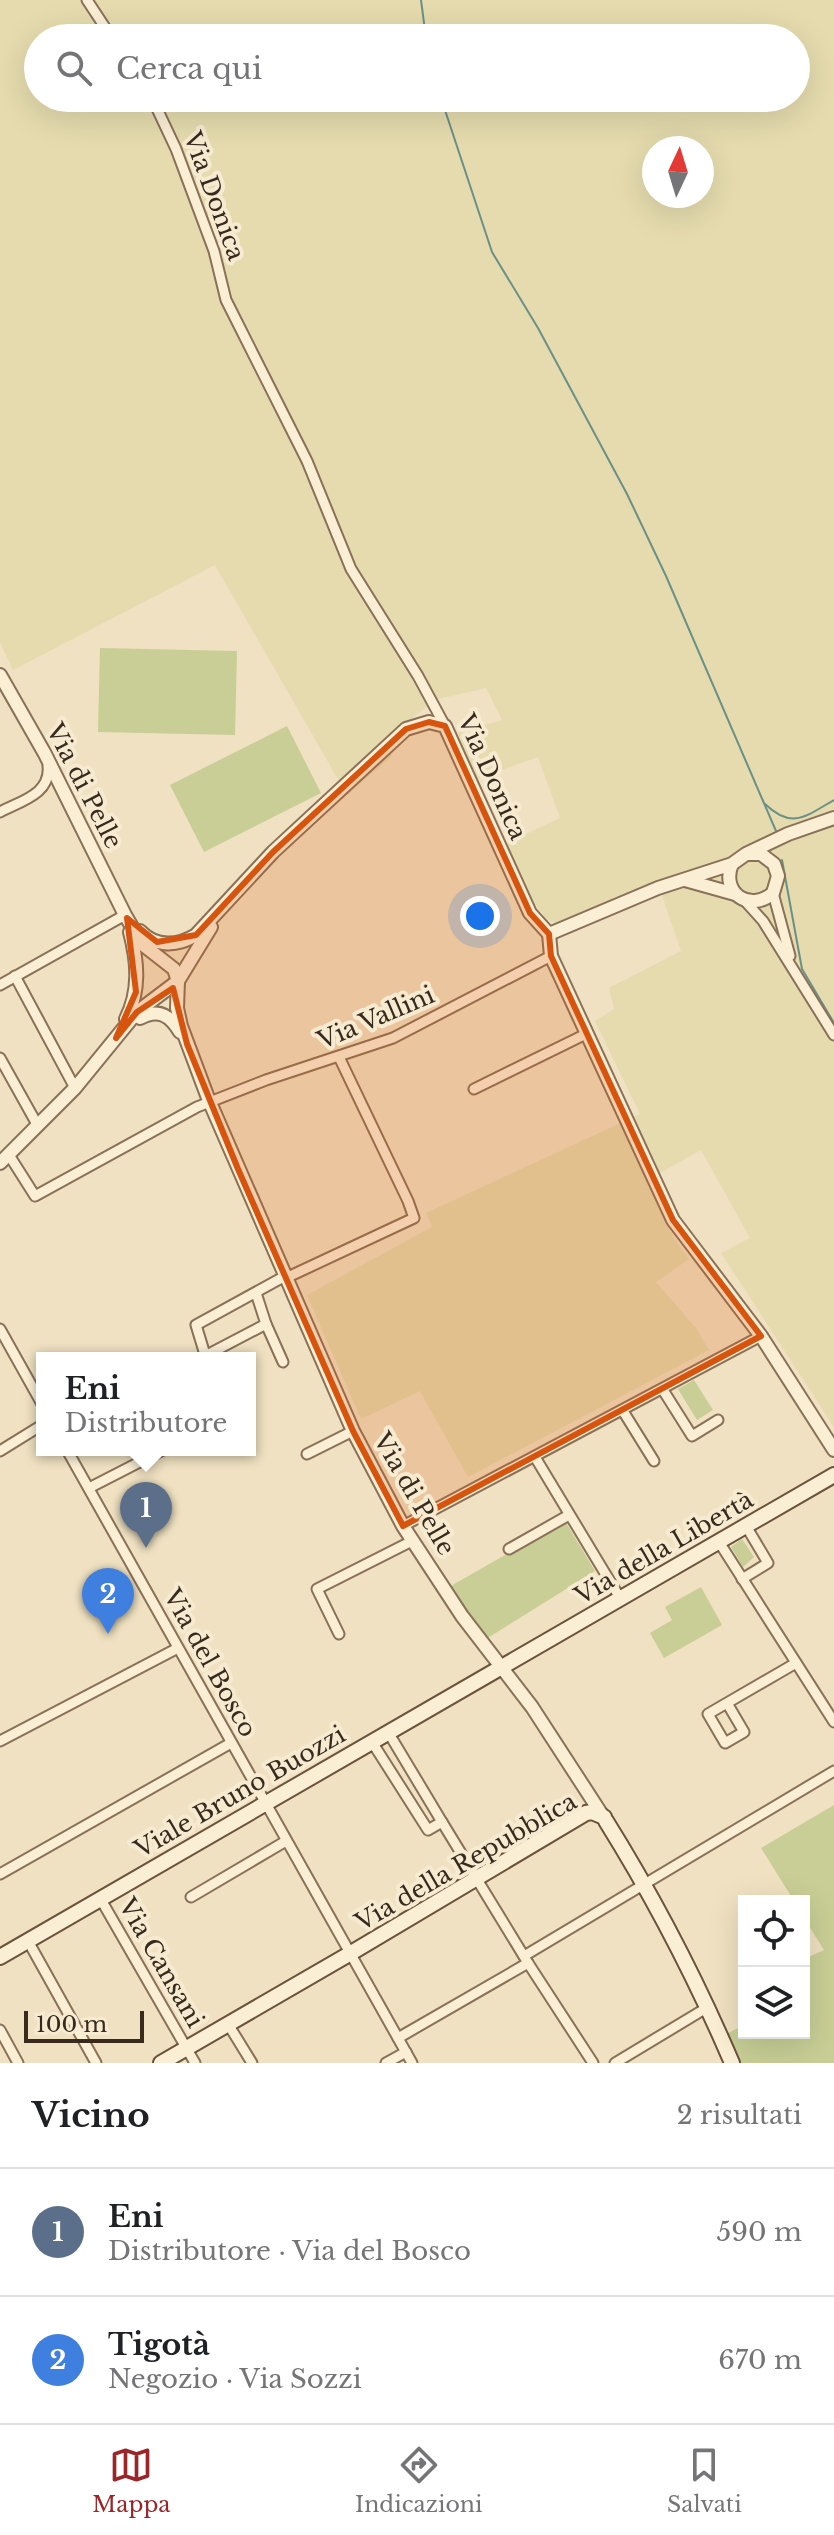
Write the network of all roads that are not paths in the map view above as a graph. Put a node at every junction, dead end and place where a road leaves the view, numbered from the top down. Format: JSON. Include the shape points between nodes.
{"nodes":[{"id":1,"x":87,"y":0,"type":"edge"},
{"id":2,"x":103,"y":24,"type":"edge"},
{"id":3,"x":159,"y":112,"type":"edge"},
{"id":4,"x":0,"y":675,"type":"edge"},
{"id":5,"x":445,"y":726,"type":"junction"},
{"id":6,"x":45,"y":754,"type":"junction"},
{"id":7,"x":35,"y":793,"type":"junction"},
{"id":8,"x":0,"y":812,"type":"edge"},
{"id":9,"x":73,"y":813,"type":"junction"},
{"id":10,"x":834,"y":818,"type":"edge"},
{"id":11,"x":788,"y":834,"type":"junction"},
{"id":12,"x":746,"y":854,"type":"junction"},
{"id":13,"x":732,"y":864,"type":"junction"},
{"id":14,"x":774,"y":864,"type":"junction"},
{"id":15,"x":685,"y":880,"type":"junction"},
{"id":16,"x":773,"y":893,"type":"junction"},
{"id":17,"x":740,"y":898,"type":"junction"},
{"id":18,"x":219,"y":914,"type":"junction"},
{"id":19,"x":126,"y":916,"type":"junction"},
{"id":20,"x":549,"y":934,"type":"junction"},
{"id":21,"x":551,"y":956,"type":"junction"},
{"id":22,"x":793,"y":967,"type":"junction"},
{"id":23,"x":15,"y":976,"type":"junction"},
{"id":24,"x":178,"y":981,"type":"junction"},
{"id":25,"x":0,"y":985,"type":"edge"},
{"id":26,"x":586,"y":1034,"type":"junction"},
{"id":27,"x":834,"y":1035,"type":"edge"},
{"id":28,"x":116,"y":1038,"type":"junction"},
{"id":29,"x":187,"y":1044,"type":"junction"},
{"id":30,"x":339,"y":1057,"type":"junction"},
{"id":31,"x":0,"y":1058,"type":"edge"},
{"id":32,"x":75,"y":1088,"type":"junction"},
{"id":33,"x":474,"y":1089,"type":"dead end"},
{"id":34,"x":210,"y":1102,"type":"junction"},
{"id":35,"x":38,"y":1126,"type":"junction"},
{"id":36,"x":5,"y":1159,"type":"edge"},
{"id":37,"x":287,"y":1276,"type":"junction"},
{"id":38,"x":256,"y":1293,"type":"junction"},
{"id":39,"x":266,"y":1324,"type":"junction"},
{"id":40,"x":0,"y":1329,"type":"edge"},
{"id":41,"x":761,"y":1336,"type":"junction"},
{"id":42,"x":204,"y":1352,"type":"edge"},
{"id":43,"x":215,"y":1352,"type":"edge"},
{"id":44,"x":283,"y":1362,"type":"dead end"},
{"id":45,"x":663,"y":1390,"type":"junction"},
{"id":46,"x":36,"y":1393,"type":"edge"},
{"id":47,"x":623,"y":1411,"type":"junction"},
{"id":48,"x":718,"y":1420,"type":"dead end"},
{"id":49,"x":36,"y":1429,"type":"edge"},
{"id":50,"x":353,"y":1431,"type":"junction"},
{"id":51,"x":834,"y":1450,"type":"edge"},
{"id":52,"x":0,"y":1451,"type":"edge"},
{"id":53,"x":307,"y":1454,"type":"dead end"},
{"id":54,"x":72,"y":1456,"type":"edge"},
{"id":55,"x":151,"y":1456,"type":"edge"},
{"id":56,"x":535,"y":1457,"type":"junction"},
{"id":57,"x":654,"y":1461,"type":"dead end"},
{"id":58,"x":834,"y":1475,"type":"edge"},
{"id":59,"x":89,"y":1488,"type":"junction"},
{"id":60,"x":569,"y":1515,"type":"junction"},
{"id":61,"x":403,"y":1526,"type":"junction"},
{"id":62,"x":746,"y":1526,"type":"junction"},
{"id":63,"x":412,"y":1541,"type":"junction"},
{"id":64,"x":719,"y":1542,"type":"junction"},
{"id":65,"x":509,"y":1549,"type":"dead end"},
{"id":66,"x":742,"y":1579,"type":"junction"},
{"id":67,"x":620,"y":1598,"type":"junction"},
{"id":68,"x":339,"y":1634,"type":"dead end"},
{"id":69,"x":178,"y":1648,"type":"junction"},
{"id":70,"x":796,"y":1663,"type":"junction"},
{"id":71,"x":506,"y":1672,"type":"junction"},
{"id":72,"x":727,"y":1703,"type":"dead end"},
{"id":73,"x":834,"y":1722,"type":"edge"},
{"id":74,"x":391,"y":1738,"type":"junction"},
{"id":75,"x":0,"y":1741,"type":"edge"},
{"id":76,"x":231,"y":1743,"type":"junction"},
{"id":77,"x":375,"y":1746,"type":"junction"},
{"id":78,"x":834,"y":1771,"type":"edge"},
{"id":79,"x":265,"y":1804,"type":"junction"},
{"id":80,"x":605,"y":1819,"type":"junction"},
{"id":81,"x":442,"y":1822,"type":"junction"},
{"id":82,"x":286,"y":1841,"type":"junction"},
{"id":83,"x":0,"y":1874,"type":"edge"},
{"id":84,"x":477,"y":1877,"type":"junction"},
{"id":85,"x":645,"y":1883,"type":"junction"},
{"id":86,"x":191,"y":1897,"type":"dead end"},
{"id":87,"x":100,"y":1898,"type":"junction"},
{"id":88,"x":28,"y":1941,"type":"junction"},
{"id":89,"x":351,"y":1953,"type":"junction"},
{"id":90,"x":0,"y":1957,"type":"edge"},
{"id":91,"x":526,"y":1960,"type":"junction"},
{"id":92,"x":708,"y":2007,"type":"junction"},
{"id":93,"x":228,"y":2024,"type":"junction"},
{"id":94,"x":0,"y":2030,"type":"edge"},
{"id":95,"x":398,"y":2038,"type":"junction"},
{"id":96,"x":187,"y":2048,"type":"junction"},
{"id":97,"x":406,"y":2052,"type":"junction"},
{"id":98,"x":618,"y":2062,"type":"edge"},
{"id":99,"x":18,"y":2063,"type":"edge"},
{"id":100,"x":96,"y":2063,"type":"edge"},
{"id":101,"x":161,"y":2063,"type":"edge"},
{"id":102,"x":195,"y":2063,"type":"edge"},
{"id":103,"x":252,"y":2063,"type":"edge"},
{"id":104,"x":386,"y":2063,"type":"edge"},
{"id":105,"x":412,"y":2063,"type":"edge"},
{"id":106,"x":593,"y":2063,"type":"edge"},
{"id":107,"x":732,"y":2063,"type":"edge"}],
"edges":[{"from":1,"to":2,"type":"street"},
{"from":3,"to":5,"type":"street","name":"Via Donica","via":[[214,251],[226,300],[307,461],[351,569]]},
{"from":4,"to":6,"type":"street","name":"Via di Pelle"},
{"from":5,"to":18,"type":"street","via":[[429,722],[406,729],[273,852]]},
{"from":5,"to":20,"type":"street","name":"Via Donica","via":[[530,913]]},
{"from":6,"to":7,"type":"street","via":[[49,778]]},
{"from":6,"to":9,"type":"street","name":"Via di Pelle"},
{"from":7,"to":8,"type":"street"},
{"from":7,"to":9,"type":"street","via":[[57,792]]},
{"from":9,"to":19,"type":"street","name":"Via di Pelle"},
{"from":10,"to":11,"type":"street"},
{"from":11,"to":12,"type":"street"},
{"from":11,"to":14,"type":"street"},
{"from":12,"to":13,"type":"street"},
{"from":12,"to":14,"type":"street","via":[[761,854]]},
{"from":13,"to":15,"type":"street"},
{"from":13,"to":17,"type":"street","via":[[728,878]]},
{"from":14,"to":16,"type":"street","via":[[778,876]]},
{"from":15,"to":17,"type":"street"},
{"from":15,"to":20,"type":"street"},
{"from":16,"to":17,"type":"street","via":[[758,902]]},
{"from":16,"to":22,"type":"street"},
{"from":17,"to":22,"type":"street","via":[[763,921]]},
{"from":18,"to":19,"type":"street","via":[[187,941],[170,944],[148,940]]},
{"from":18,"to":24,"type":"street"},
{"from":19,"to":23,"type":"street"},
{"from":19,"to":24,"type":"street","name":"Via di Pelle","via":[[142,944],[174,969]]},
{"from":19,"to":28,"type":"street","name":"Via di Pelle","via":[[136,992]]},
{"from":20,"to":21,"type":"street"},
{"from":21,"to":26,"type":"street"},
{"from":21,"to":30,"type":"street","name":"Via Vallini","via":[[393,1038]]},
{"from":22,"to":27,"type":"street"},
{"from":23,"to":25,"type":"street"},
{"from":23,"to":32,"type":"street"},
{"from":24,"to":28,"type":"street","via":[[137,1012]]},
{"from":24,"to":29,"type":"street","name":"Via di Pelle","via":[[177,1008]]},
{"from":26,"to":33,"type":"street"},
{"from":26,"to":41,"type":"street","via":[[673,1220]]},
{"from":28,"to":29,"type":"street","via":[[136,1020],[156,1012],[174,1022]]},
{"from":28,"to":32,"type":"street"},
{"from":29,"to":34,"type":"street","name":"Via di Pelle"},
{"from":30,"to":34,"type":"street","name":"Via Vallini"},
{"from":30,"to":37,"type":"street","via":[[414,1218]]},
{"from":31,"to":35,"type":"street"},
{"from":32,"to":35,"type":"street"},
{"from":34,"to":36,"type":"street","name":"Via Vallini","via":[[35,1196]]},
{"from":34,"to":37,"type":"street","name":"Via di Pelle"},
{"from":35,"to":36,"type":"street"},
{"from":37,"to":38,"type":"street"},
{"from":37,"to":50,"type":"street","name":"Via di Pelle"},
{"from":38,"to":39,"type":"street"},
{"from":38,"to":42,"type":"street","via":[[196,1325]]},
{"from":39,"to":43,"type":"street"},
{"from":39,"to":44,"type":"street"},
{"from":40,"to":46,"type":"street"},
{"from":41,"to":45,"type":"street"},
{"from":41,"to":51,"type":"street"},
{"from":45,"to":47,"type":"street"},
{"from":45,"to":48,"type":"street","via":[[692,1436]]},
{"from":47,"to":56,"type":"street"},
{"from":47,"to":57,"type":"street"},
{"from":49,"to":52,"type":"street"},
{"from":50,"to":53,"type":"street"},
{"from":50,"to":61,"type":"street","name":"Via di Pelle"},
{"from":54,"to":59,"type":"street","name":"Via del Bosco"},
{"from":55,"to":59,"type":"street"},
{"from":56,"to":60,"type":"street"},
{"from":56,"to":61,"type":"street"},
{"from":58,"to":62,"type":"main road","name":"Via della Libertà"},
{"from":59,"to":69,"type":"street","name":"Via del Bosco"},
{"from":60,"to":65,"type":"street"},
{"from":60,"to":67,"type":"street"},
{"from":61,"to":63,"type":"street","name":"Via di Pelle"},
{"from":62,"to":64,"type":"main road","name":"Via della Libertà"},
{"from":62,"to":66,"type":"street","via":[[768,1563]]},
{"from":63,"to":68,"type":"street","via":[[317,1589]]},
{"from":63,"to":71,"type":"street","name":"Via di Pelle"},
{"from":64,"to":66,"type":"street"},
{"from":64,"to":67,"type":"main road","name":"Via della Libertà"},
{"from":66,"to":70,"type":"street"},
{"from":67,"to":71,"type":"main road","name":"Via della Libertà","via":[[516,1658]]},
{"from":69,"to":75,"type":"street"},
{"from":69,"to":76,"type":"street","name":"Via del Bosco"},
{"from":70,"to":72,"type":"street"},
{"from":70,"to":73,"type":"street"},
{"from":71,"to":74,"type":"main road","name":"Viale Bruno Buozzi"},
{"from":71,"to":80,"type":"street","name":"Via di Pelle"},
{"from":74,"to":77,"type":"main road","name":"Viale Bruno Buozzi"},
{"from":74,"to":81,"type":"street"},
{"from":76,"to":79,"type":"street","name":"Via del Bosco"},
{"from":76,"to":83,"type":"street"},
{"from":77,"to":79,"type":"main road","name":"Viale Bruno Buozzi"},
{"from":77,"to":81,"type":"street","via":[[428,1830]]},
{"from":78,"to":85,"type":"street"},
{"from":79,"to":82,"type":"street","name":"Via del Bosco"},
{"from":79,"to":87,"type":"main road","name":"Viale Bruno Buozzi"},
{"from":80,"to":84,"type":"main road","name":"Via della Repubblica","via":[[586,1813]]},
{"from":80,"to":85,"type":"main road","name":"Via di Pelle"},
{"from":81,"to":84,"type":"street"},
{"from":82,"to":86,"type":"street"},
{"from":82,"to":89,"type":"street","name":"Via del Bosco"},
{"from":84,"to":89,"type":"main road","name":"Via della Repubblica"},
{"from":84,"to":91,"type":"street"},
{"from":85,"to":91,"type":"street"},
{"from":85,"to":92,"type":"main road","name":"Via di Pelle"},
{"from":87,"to":88,"type":"main road","name":"Viale Bruno Buozzi"},
{"from":87,"to":96,"type":"street","name":"Via Cansani"},
{"from":88,"to":90,"type":"main road","name":"Viale Bruno Buozzi"},
{"from":88,"to":100,"type":"street"},
{"from":89,"to":93,"type":"main road","name":"Via della Repubblica"},
{"from":89,"to":95,"type":"street","name":"Via del Bosco"},
{"from":91,"to":95,"type":"street"},
{"from":91,"to":106,"type":"street"},
{"from":92,"to":98,"type":"street"},
{"from":92,"to":107,"type":"main road","name":"Via di Pelle"},
{"from":93,"to":96,"type":"main road","name":"Via della Repubblica"},
{"from":93,"to":103,"type":"street"},
{"from":94,"to":99,"type":"street"},
{"from":95,"to":97,"type":"street","name":"Via del Bosco"},
{"from":96,"to":101,"type":"main road","name":"Via della Repubblica"},
{"from":96,"to":102,"type":"street","name":"Via Cansani"},
{"from":97,"to":104,"type":"street"},
{"from":97,"to":105,"type":"street","name":"Via del Bosco"}]}
